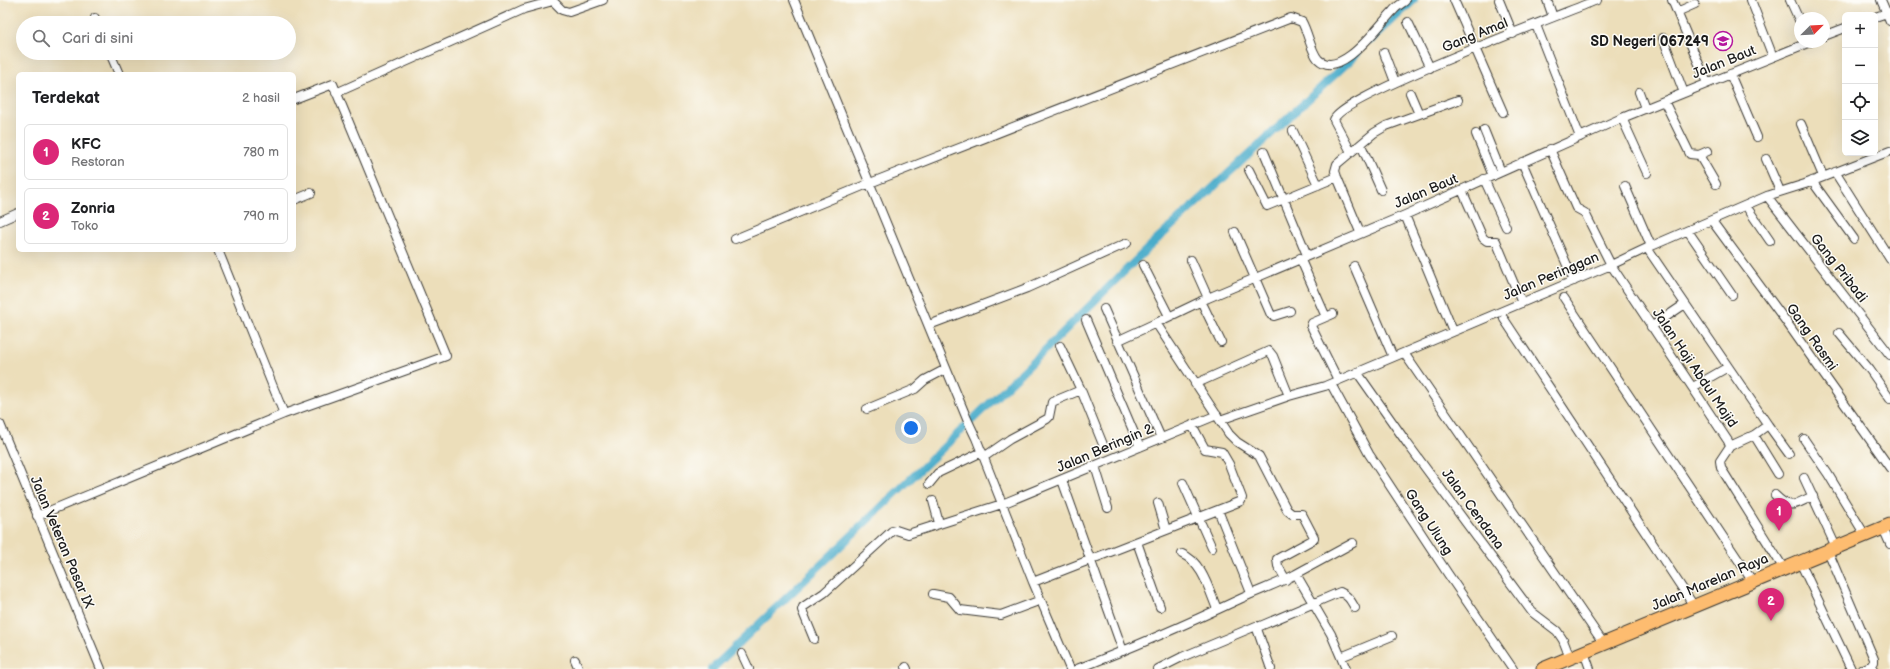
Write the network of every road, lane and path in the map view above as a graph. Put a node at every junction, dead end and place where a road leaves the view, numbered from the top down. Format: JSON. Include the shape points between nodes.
{"nodes":[{"id":1,"x":602,"y":0,"type":"edge"},
{"id":2,"x":794,"y":0,"type":"edge"},
{"id":3,"x":1454,"y":0,"type":"edge"},
{"id":4,"x":1499,"y":0,"type":"edge"},
{"id":5,"x":1547,"y":0,"type":"edge"},
{"id":6,"x":1595,"y":0,"type":"edge"},
{"id":7,"x":1672,"y":0,"type":"edge"},
{"id":8,"x":1750,"y":0,"type":"edge"},
{"id":9,"x":1790,"y":0,"type":"edge"},
{"id":10,"x":1881,"y":0,"type":"edge"},
{"id":11,"x":1405,"y":1,"type":"dead end"},
{"id":12,"x":1695,"y":4,"type":"dead end"},
{"id":13,"x":1677,"y":12,"type":"junction"},
{"id":14,"x":1795,"y":12,"type":"edge"},
{"id":15,"x":1889,"y":15,"type":"edge"},
{"id":16,"x":1878,"y":17,"type":"edge"},
{"id":17,"x":1553,"y":18,"type":"junction"},
{"id":18,"x":1408,"y":22,"type":"dead end"},
{"id":19,"x":1536,"y":25,"type":"junction"},
{"id":20,"x":1842,"y":29,"type":"edge"},
{"id":21,"x":1513,"y":34,"type":"junction"},
{"id":22,"x":1830,"y":34,"type":"edge"},
{"id":23,"x":1663,"y":38,"type":"dead end"},
{"id":24,"x":1795,"y":48,"type":"edge"},
{"id":25,"x":1476,"y":49,"type":"junction"},
{"id":26,"x":1384,"y":53,"type":"dead end"},
{"id":27,"x":1774,"y":57,"type":"junction"},
{"id":28,"x":113,"y":60,"type":"edge"},
{"id":29,"x":1430,"y":68,"type":"junction"},
{"id":30,"x":118,"y":72,"type":"edge"},
{"id":31,"x":1730,"y":74,"type":"junction"},
{"id":32,"x":1395,"y":82,"type":"junction"},
{"id":33,"x":1707,"y":83,"type":"junction"},
{"id":34,"x":1410,"y":92,"type":"dead end"},
{"id":35,"x":1639,"y":92,"type":"dead end"},
{"id":36,"x":1684,"y":92,"type":"junction"},
{"id":37,"x":336,"y":93,"type":"junction"},
{"id":38,"x":296,"y":98,"type":"edge"},
{"id":39,"x":1458,"y":100,"type":"dead end"},
{"id":40,"x":1664,"y":101,"type":"junction"},
{"id":41,"x":1645,"y":108,"type":"junction"},
{"id":42,"x":1503,"y":112,"type":"dead end"},
{"id":43,"x":1420,"y":114,"type":"junction"},
{"id":44,"x":1622,"y":118,"type":"junction"},
{"id":45,"x":1801,"y":124,"type":"dead end"},
{"id":46,"x":1484,"y":130,"type":"dead end"},
{"id":47,"x":1293,"y":131,"type":"dead end"},
{"id":48,"x":1476,"y":134,"type":"dead end"},
{"id":49,"x":1580,"y":137,"type":"junction"},
{"id":50,"x":1757,"y":137,"type":"dead end"},
{"id":51,"x":1361,"y":145,"type":"junction"},
{"id":52,"x":1550,"y":149,"type":"junction"},
{"id":53,"x":1708,"y":151,"type":"dead end"},
{"id":54,"x":1890,"y":151,"type":"edge"},
{"id":55,"x":1264,"y":152,"type":"dead end"},
{"id":56,"x":1351,"y":152,"type":"junction"},
{"id":57,"x":1699,"y":155,"type":"junction"},
{"id":58,"x":1766,"y":159,"type":"dead end"},
{"id":59,"x":1522,"y":162,"type":"junction"},
{"id":60,"x":1250,"y":170,"type":"dead end"},
{"id":61,"x":1835,"y":172,"type":"junction"},
{"id":62,"x":1647,"y":173,"type":"dead end"},
{"id":63,"x":1497,"y":174,"type":"junction"},
{"id":64,"x":1823,"y":176,"type":"junction"},
{"id":65,"x":1337,"y":177,"type":"junction"},
{"id":66,"x":1484,"y":179,"type":"junction"},
{"id":67,"x":1812,"y":181,"type":"junction"},
{"id":68,"x":870,"y":183,"type":"junction"},
{"id":69,"x":1716,"y":184,"type":"dead end"},
{"id":70,"x":1318,"y":185,"type":"junction"},
{"id":71,"x":1625,"y":186,"type":"dead end"},
{"id":72,"x":1381,"y":190,"type":"dead end"},
{"id":73,"x":1462,"y":190,"type":"junction"},
{"id":74,"x":1780,"y":191,"type":"junction"},
{"id":75,"x":311,"y":193,"type":"dead end"},
{"id":76,"x":1767,"y":196,"type":"junction"},
{"id":77,"x":296,"y":199,"type":"edge"},
{"id":78,"x":1284,"y":200,"type":"junction"},
{"id":79,"x":1746,"y":206,"type":"junction"},
{"id":80,"x":16,"y":214,"type":"edge"},
{"id":81,"x":1405,"y":215,"type":"junction"},
{"id":82,"x":0,"y":221,"type":"edge"},
{"id":83,"x":1712,"y":221,"type":"junction"},
{"id":84,"x":1506,"y":227,"type":"dead end"},
{"id":85,"x":1688,"y":231,"type":"junction"},
{"id":86,"x":1235,"y":232,"type":"dead end"},
{"id":87,"x":1360,"y":232,"type":"junction"},
{"id":88,"x":734,"y":238,"type":"dead end"},
{"id":89,"x":1854,"y":239,"type":"dead end"},
{"id":90,"x":1770,"y":241,"type":"dead end"},
{"id":91,"x":1128,"y":243,"type":"dead end"},
{"id":92,"x":1649,"y":247,"type":"junction"},
{"id":93,"x":219,"y":252,"type":"edge"},
{"id":94,"x":1304,"y":257,"type":"junction"},
{"id":95,"x":1890,"y":259,"type":"edge"},
{"id":96,"x":1191,"y":260,"type":"dead end"},
{"id":97,"x":1143,"y":265,"type":"dead end"},
{"id":98,"x":1611,"y":265,"type":"junction"},
{"id":99,"x":1354,"y":266,"type":"dead end"},
{"id":100,"x":1255,"y":278,"type":"junction"},
{"id":101,"x":1574,"y":281,"type":"junction"},
{"id":102,"x":1732,"y":295,"type":"dead end"},
{"id":103,"x":1564,"y":298,"type":"dead end"},
{"id":104,"x":1205,"y":300,"type":"junction"},
{"id":105,"x":1522,"y":303,"type":"junction"},
{"id":106,"x":1685,"y":304,"type":"junction"},
{"id":107,"x":1104,"y":309,"type":"dead end"},
{"id":108,"x":1290,"y":311,"type":"dead end"},
{"id":109,"x":1169,"y":316,"type":"junction"},
{"id":110,"x":1504,"y":319,"type":"dead end"},
{"id":111,"x":1086,"y":320,"type":"dead end"},
{"id":112,"x":1156,"y":323,"type":"junction"},
{"id":113,"x":929,"y":325,"type":"junction"},
{"id":114,"x":1651,"y":327,"type":"junction"},
{"id":115,"x":1453,"y":331,"type":"junction"},
{"id":116,"x":1839,"y":333,"type":"dead end"},
{"id":117,"x":1118,"y":340,"type":"junction"},
{"id":118,"x":1221,"y":342,"type":"dead end"},
{"id":119,"x":1060,"y":346,"type":"dead end"},
{"id":120,"x":1404,"y":353,"type":"junction"},
{"id":121,"x":1890,"y":355,"type":"edge"},
{"id":122,"x":1393,"y":357,"type":"junction"},
{"id":123,"x":1728,"y":367,"type":"junction"},
{"id":124,"x":946,"y":369,"type":"junction"},
{"id":125,"x":1357,"y":372,"type":"junction"},
{"id":126,"x":1334,"y":382,"type":"junction"},
{"id":127,"x":1195,"y":384,"type":"junction"},
{"id":128,"x":1693,"y":387,"type":"junction"},
{"id":129,"x":1081,"y":390,"type":"junction"},
{"id":130,"x":1289,"y":396,"type":"junction"},
{"id":131,"x":1890,"y":399,"type":"edge"},
{"id":132,"x":867,"y":409,"type":"dead end"},
{"id":133,"x":284,"y":414,"type":"junction"},
{"id":134,"x":1218,"y":418,"type":"junction"},
{"id":135,"x":0,"y":424,"type":"edge"},
{"id":136,"x":1192,"y":425,"type":"junction"},
{"id":137,"x":1768,"y":425,"type":"junction"},
{"id":138,"x":1754,"y":435,"type":"junction"},
{"id":139,"x":1161,"y":438,"type":"junction"},
{"id":140,"x":1804,"y":439,"type":"dead end"},
{"id":141,"x":1730,"y":446,"type":"junction"},
{"id":142,"x":1140,"y":447,"type":"junction"},
{"id":143,"x":1104,"y":448,"type":"dead end"},
{"id":144,"x":1789,"y":454,"type":"dead end"},
{"id":145,"x":983,"y":455,"type":"junction"},
{"id":146,"x":1095,"y":466,"type":"junction"},
{"id":147,"x":1890,"y":468,"type":"edge"},
{"id":148,"x":1778,"y":474,"type":"dead end"},
{"id":149,"x":1804,"y":478,"type":"dead end"},
{"id":150,"x":1062,"y":480,"type":"junction"},
{"id":151,"x":1184,"y":483,"type":"dead end"},
{"id":152,"x":929,"y":484,"type":"dead end"},
{"id":153,"x":1775,"y":495,"type":"dead end"},
{"id":154,"x":1813,"y":496,"type":"junction"},
{"id":155,"x":933,"y":502,"type":"dead end"},
{"id":156,"x":1158,"y":503,"type":"dead end"},
{"id":157,"x":1002,"y":504,"type":"junction"},
{"id":158,"x":1108,"y":508,"type":"dead end"},
{"id":159,"x":1218,"y":510,"type":"junction"},
{"id":160,"x":37,"y":516,"type":"junction"},
{"id":161,"x":1199,"y":517,"type":"junction"},
{"id":162,"x":939,"y":523,"type":"junction"},
{"id":163,"x":1887,"y":526,"type":"edge"},
{"id":164,"x":1166,"y":530,"type":"junction"},
{"id":165,"x":1865,"y":535,"type":"junction"},
{"id":166,"x":1137,"y":542,"type":"junction"},
{"id":167,"x":1353,"y":543,"type":"dead end"},
{"id":168,"x":1890,"y":544,"type":"edge"},
{"id":169,"x":1212,"y":548,"type":"dead end"},
{"id":170,"x":1832,"y":549,"type":"junction"},
{"id":171,"x":1182,"y":554,"type":"dead end"},
{"id":172,"x":1091,"y":561,"type":"junction"},
{"id":173,"x":1800,"y":562,"type":"junction"},
{"id":174,"x":1784,"y":569,"type":"junction"},
{"id":175,"x":1296,"y":574,"type":"junction"},
{"id":176,"x":1286,"y":580,"type":"junction"},
{"id":177,"x":1033,"y":582,"type":"junction"},
{"id":178,"x":1753,"y":582,"type":"junction"},
{"id":179,"x":1251,"y":593,"type":"junction"},
{"id":180,"x":933,"y":594,"type":"dead end"},
{"id":181,"x":1041,"y":600,"type":"junction"},
{"id":182,"x":1313,"y":602,"type":"junction"},
{"id":183,"x":1694,"y":606,"type":"junction"},
{"id":184,"x":1160,"y":607,"type":"dead end"},
{"id":185,"x":1355,"y":608,"type":"dead end"},
{"id":186,"x":1217,"y":609,"type":"junction"},
{"id":187,"x":1258,"y":627,"type":"junction"},
{"id":188,"x":1392,"y":636,"type":"dead end"},
{"id":189,"x":814,"y":639,"type":"dead end"},
{"id":190,"x":1604,"y":644,"type":"junction"},
{"id":191,"x":1123,"y":651,"type":"junction"},
{"id":192,"x":1584,"y":652,"type":"junction"},
{"id":193,"x":742,"y":654,"type":"dead end"},
{"id":194,"x":1341,"y":657,"type":"junction"},
{"id":195,"x":1570,"y":658,"type":"junction"},
{"id":196,"x":575,"y":660,"type":"dead end"},
{"id":197,"x":1872,"y":667,"type":"edge"},
{"id":198,"x":101,"y":669,"type":"edge"},
{"id":199,"x":579,"y":669,"type":"edge"},
{"id":200,"x":749,"y":669,"type":"edge"},
{"id":201,"x":1070,"y":669,"type":"edge"},
{"id":202,"x":1077,"y":669,"type":"edge"},
{"id":203,"x":1158,"y":669,"type":"edge"},
{"id":204,"x":1271,"y":669,"type":"edge"},
{"id":205,"x":1346,"y":669,"type":"edge"},
{"id":206,"x":1512,"y":669,"type":"edge"},
{"id":207,"x":1543,"y":669,"type":"edge"},
{"id":208,"x":1590,"y":669,"type":"edge"},
{"id":209,"x":1851,"y":669,"type":"edge"},
{"id":210,"x":1862,"y":669,"type":"edge"}],
"edges":[{"from":1,"to":37,"type":"street","via":[[569,12],[562,10],[553,1],[524,9]]},
{"from":2,"to":68,"type":"street"},
{"from":3,"to":25,"type":"street"},
{"from":4,"to":21,"type":"street"},
{"from":5,"to":17,"type":"street"},
{"from":6,"to":17,"type":"street","name":"Gang Amal"},
{"from":7,"to":13,"type":"street"},
{"from":8,"to":27,"type":"street"},
{"from":9,"to":14,"type":"street"},
{"from":10,"to":15,"type":"street"},
{"from":11,"to":68,"type":"street","via":[[1393,10],[1358,49],[1334,64],[1324,64],[1317,58],[1302,22],[1291,18]]},
{"from":12,"to":13,"type":"street"},
{"from":13,"to":33,"type":"street"},
{"from":15,"to":16,"type":"street"},
{"from":17,"to":19,"type":"street","name":"Gang Amal"},
{"from":18,"to":29,"type":"street"},
{"from":19,"to":21,"type":"street","name":"Gang Amal"},
{"from":19,"to":49,"type":"street"},
{"from":20,"to":22,"type":"street"},
{"from":21,"to":25,"type":"street","name":"Gang Amal"},
{"from":23,"to":36,"type":"street"},
{"from":24,"to":27,"type":"street","name":"Jalan Baut"},
{"from":25,"to":29,"type":"street","name":"Gang Amal"},
{"from":25,"to":42,"type":"street"},
{"from":26,"to":32,"type":"street"},
{"from":27,"to":31,"type":"street","name":"Jalan Baut"},
{"from":28,"to":30,"type":"street"},
{"from":29,"to":32,"type":"street","name":"Gang Amal"},
{"from":31,"to":33,"type":"street","name":"Jalan Baut"},
{"from":31,"to":50,"type":"street"},
{"from":32,"to":56,"type":"street","name":"Gang Amal","via":[[1335,116],[1336,125]]},
{"from":33,"to":36,"type":"street","name":"Jalan Baut"},
{"from":34,"to":43,"type":"street"},
{"from":35,"to":41,"type":"street"},
{"from":36,"to":40,"type":"street","name":"Jalan Baut"},
{"from":37,"to":38,"type":"street","via":[[333,84]]},
{"from":37,"to":133,"type":"street","via":[[446,356]]},
{"from":39,"to":43,"type":"street"},
{"from":40,"to":41,"type":"street","name":"Jalan Baut"},
{"from":40,"to":57,"type":"street","via":[[1690,154]]},
{"from":41,"to":44,"type":"street","name":"Jalan Baut"},
{"from":43,"to":51,"type":"street","via":[[1386,126]]},
{"from":44,"to":49,"type":"street","name":"Jalan Baut"},
{"from":44,"to":62,"type":"street"},
{"from":45,"to":64,"type":"street"},
{"from":46,"to":63,"type":"street"},
{"from":47,"to":70,"type":"street"},
{"from":48,"to":63,"type":"street"},
{"from":49,"to":52,"type":"street","name":"Jalan Baut"},
{"from":51,"to":56,"type":"street"},
{"from":51,"to":72,"type":"street"},
{"from":52,"to":59,"type":"street","name":"Jalan Baut"},
{"from":52,"to":98,"type":"street","name":"Jalan Haji Abdul Majid","via":[[1576,208],[1585,213]]},
{"from":53,"to":57,"type":"street"},
{"from":54,"to":61,"type":"street","name":"Jalan Peringgan"},
{"from":55,"to":78,"type":"street"},
{"from":56,"to":65,"type":"street","via":[[1337,164]]},
{"from":57,"to":69,"type":"street"},
{"from":58,"to":74,"type":"street"},
{"from":59,"to":63,"type":"street","name":"Jalan Baut"},
{"from":59,"to":101,"type":"street"},
{"from":60,"to":78,"type":"street","via":[[1267,206]]},
{"from":61,"to":64,"type":"street","name":"Jalan Peringgan"},
{"from":61,"to":95,"type":"street"},
{"from":63,"to":66,"type":"street","name":"Jalan Baut"},
{"from":64,"to":67,"type":"street","name":"Jalan Peringgan"},
{"from":65,"to":70,"type":"street"},
{"from":65,"to":87,"type":"street"},
{"from":66,"to":73,"type":"street","name":"Jalan Baut"},
{"from":66,"to":84,"type":"street"},
{"from":67,"to":74,"type":"street","name":"Jalan Peringgan"},
{"from":67,"to":89,"type":"street"},
{"from":68,"to":88,"type":"street"},
{"from":68,"to":113,"type":"street"},
{"from":70,"to":78,"type":"street"},
{"from":71,"to":92,"type":"street"},
{"from":73,"to":81,"type":"street","name":"Jalan Baut"},
{"from":73,"to":105,"type":"street","via":[[1483,238],[1487,241],[1496,241]]},
{"from":74,"to":76,"type":"street","name":"Jalan Peringgan"},
{"from":75,"to":77,"type":"street"},
{"from":76,"to":79,"type":"street","name":"Jalan Peringgan"},
{"from":76,"to":121,"type":"street","name":"Gang Pribadi"},
{"from":78,"to":94,"type":"street"},
{"from":79,"to":83,"type":"street","name":"Jalan Peringgan"},
{"from":79,"to":90,"type":"street"},
{"from":80,"to":82,"type":"street"},
{"from":81,"to":87,"type":"street","name":"Jalan Baut"},
{"from":81,"to":115,"type":"street"},
{"from":83,"to":85,"type":"street","name":"Jalan Peringgan"},
{"from":83,"to":147,"type":"street","name":"Gang Rasmi"},
{"from":85,"to":92,"type":"street","name":"Jalan Peringgan"},
{"from":85,"to":102,"type":"street"},
{"from":86,"to":100,"type":"street"},
{"from":87,"to":94,"type":"street","name":"Jalan Baut"},
{"from":91,"to":113,"type":"street","via":[[1027,288]]},
{"from":92,"to":98,"type":"street","name":"Jalan Peringgan"},
{"from":92,"to":106,"type":"street"},
{"from":93,"to":133,"type":"street"},
{"from":94,"to":100,"type":"street","name":"Jalan Baut"},
{"from":94,"to":126,"type":"street","via":[[1329,315],[1312,323],[1311,326]]},
{"from":96,"to":104,"type":"street"},
{"from":97,"to":109,"type":"street"},
{"from":98,"to":101,"type":"street","name":"Jalan Peringgan"},
{"from":98,"to":114,"type":"street","name":"Jalan Haji Abdul Majid"},
{"from":99,"to":122,"type":"street"},
{"from":100,"to":104,"type":"street","name":"Jalan Baut"},
{"from":100,"to":108,"type":"street","via":[[1271,315]]},
{"from":101,"to":105,"type":"street","name":"Jalan Peringgan"},
{"from":103,"to":178,"type":"street"},
{"from":104,"to":109,"type":"street","name":"Jalan Baut"},
{"from":104,"to":118,"type":"street"},
{"from":105,"to":115,"type":"street","name":"Jalan Peringgan"},
{"from":106,"to":114,"type":"street"},
{"from":106,"to":123,"type":"street"},
{"from":107,"to":117,"type":"street"},
{"from":109,"to":112,"type":"street","name":"Jalan Baut"},
{"from":110,"to":183,"type":"street"},
{"from":111,"to":142,"type":"street"},
{"from":112,"to":117,"type":"street","name":"Jalan Baut"},
{"from":112,"to":127,"type":"street"},
{"from":113,"to":124,"type":"street"},
{"from":114,"to":128,"type":"street","name":"Jalan Haji Abdul Majid"},
{"from":115,"to":120,"type":"street","name":"Jalan Peringgan"},
{"from":116,"to":131,"type":"street"},
{"from":117,"to":139,"type":"street"},
{"from":119,"to":129,"type":"street"},
{"from":120,"to":122,"type":"street","name":"Jalan Peringgan"},
{"from":120,"to":190,"type":"street"},
{"from":122,"to":125,"type":"street","name":"Jalan Peringgan"},
{"from":123,"to":128,"type":"street"},
{"from":123,"to":137,"type":"street"},
{"from":124,"to":132,"type":"street","via":[[925,380],[915,389]]},
{"from":124,"to":145,"type":"street"},
{"from":125,"to":126,"type":"street","name":"Jalan Peringgan"},
{"from":125,"to":195,"type":"street","name":"Jalan Cendana","via":[[1513,587],[1536,615],[1554,628],[1563,640]]},
{"from":126,"to":130,"type":"street","name":"Jalan Peringgan"},
{"from":126,"to":206,"type":"street","name":"Gang Ulung","via":[[1369,454]]},
{"from":127,"to":130,"type":"street","via":[[1269,351]]},
{"from":127,"to":134,"type":"street"},
{"from":128,"to":141,"type":"street","name":"Jalan Haji Abdul Majid"},
{"from":129,"to":143,"type":"street"},
{"from":129,"to":145,"type":"street","via":[[1053,401],[1047,419]]},
{"from":130,"to":134,"type":"street","name":"Jalan Peringgan"},
{"from":133,"to":160,"type":"street"},
{"from":134,"to":136,"type":"street","name":"Jalan Beringin 2"},
{"from":134,"to":176,"type":"street","via":[[1237,442],[1259,456],[1287,510],[1292,514],[1302,514],[1314,537],[1309,543],[1277,559]]},
{"from":135,"to":160,"type":"street","name":"Jalan Veteran Pasar IX"},
{"from":136,"to":139,"type":"street","name":"Jalan Beringin 2"},
{"from":136,"to":159,"type":"street","via":[[1205,449],[1222,452],[1242,498],[1241,501]]},
{"from":137,"to":138,"type":"street"},
{"from":137,"to":144,"type":"street"},
{"from":138,"to":141,"type":"street"},
{"from":138,"to":148,"type":"street"},
{"from":139,"to":142,"type":"street","name":"Jalan Beringin 2"},
{"from":140,"to":165,"type":"street"},
{"from":141,"to":174,"type":"street","name":"Jalan Haji Abdul Majid","via":[[1720,461],[1721,468]]},
{"from":142,"to":146,"type":"street","name":"Jalan Beringin 2"},
{"from":145,"to":152,"type":"street","via":[[941,471]]},
{"from":145,"to":157,"type":"street"},
{"from":146,"to":150,"type":"street","name":"Jalan Beringin 2"},
{"from":146,"to":158,"type":"street"},
{"from":149,"to":154,"type":"street"},
{"from":150,"to":157,"type":"street","name":"Jalan Beringin 2"},
{"from":150,"to":172,"type":"street"},
{"from":151,"to":161,"type":"street"},
{"from":153,"to":154,"type":"street","via":[[1784,504],[1791,505]]},
{"from":154,"to":170,"type":"street"},
{"from":155,"to":162,"type":"street"},
{"from":156,"to":164,"type":"street"},
{"from":157,"to":162,"type":"street","name":"Jalan Beringin 2"},
{"from":157,"to":177,"type":"street"},
{"from":159,"to":161,"type":"street"},
{"from":159,"to":179,"type":"street"},
{"from":160,"to":198,"type":"street","name":"Jalan Veteran Pasar IX"},
{"from":161,"to":164,"type":"street"},
{"from":161,"to":169,"type":"street"},
{"from":162,"to":189,"type":"street","name":"Jalan Beringin 2","via":[[908,534],[892,531],[824,593],[803,607]]},
{"from":163,"to":165,"type":"main road","name":"Jalan Marelan Raya"},
{"from":163,"to":168,"type":"street"},
{"from":164,"to":166,"type":"street"},
{"from":165,"to":170,"type":"main road","name":"Jalan Marelan Raya"},
{"from":166,"to":172,"type":"street"},
{"from":166,"to":184,"type":"street"},
{"from":167,"to":175,"type":"street"},
{"from":170,"to":173,"type":"main road","name":"Jalan Marelan Raya"},
{"from":170,"to":197,"type":"street","via":[[1874,659]]},
{"from":171,"to":186,"type":"street","via":[[1190,557],[1196,564]]},
{"from":172,"to":177,"type":"street"},
{"from":172,"to":191,"type":"street"},
{"from":173,"to":174,"type":"main road","name":"Jalan Marelan Raya"},
{"from":173,"to":209,"type":"street"},
{"from":174,"to":178,"type":"main road","name":"Jalan Marelan Raya"},
{"from":175,"to":176,"type":"street"},
{"from":175,"to":182,"type":"street"},
{"from":176,"to":179,"type":"street"},
{"from":177,"to":181,"type":"street"},
{"from":178,"to":183,"type":"main road","name":"Jalan Marelan Raya"},
{"from":179,"to":186,"type":"street"},
{"from":180,"to":181,"type":"street","via":[[949,597],[960,610],[1001,615]]},
{"from":181,"to":201,"type":"street"},
{"from":182,"to":185,"type":"street","via":[[1340,592],[1350,599]]},
{"from":182,"to":187,"type":"street"},
{"from":182,"to":194,"type":"street"},
{"from":183,"to":190,"type":"main road","name":"Jalan Marelan Raya"},
{"from":186,"to":191,"type":"street"},
{"from":187,"to":203,"type":"street","via":[[1252,627]]},
{"from":187,"to":204,"type":"street"},
{"from":188,"to":194,"type":"street"},
{"from":190,"to":192,"type":"main road","name":"Jalan Marelan Raya"},
{"from":191,"to":202,"type":"street"},
{"from":192,"to":195,"type":"main road","name":"Jalan Marelan Raya"},
{"from":192,"to":208,"type":"street"},
{"from":193,"to":200,"type":"street"},
{"from":194,"to":205,"type":"street"},
{"from":195,"to":207,"type":"main road","name":"Jalan Marelan Raya"},
{"from":196,"to":199,"type":"street"},
{"from":197,"to":210,"type":"street"}]}
